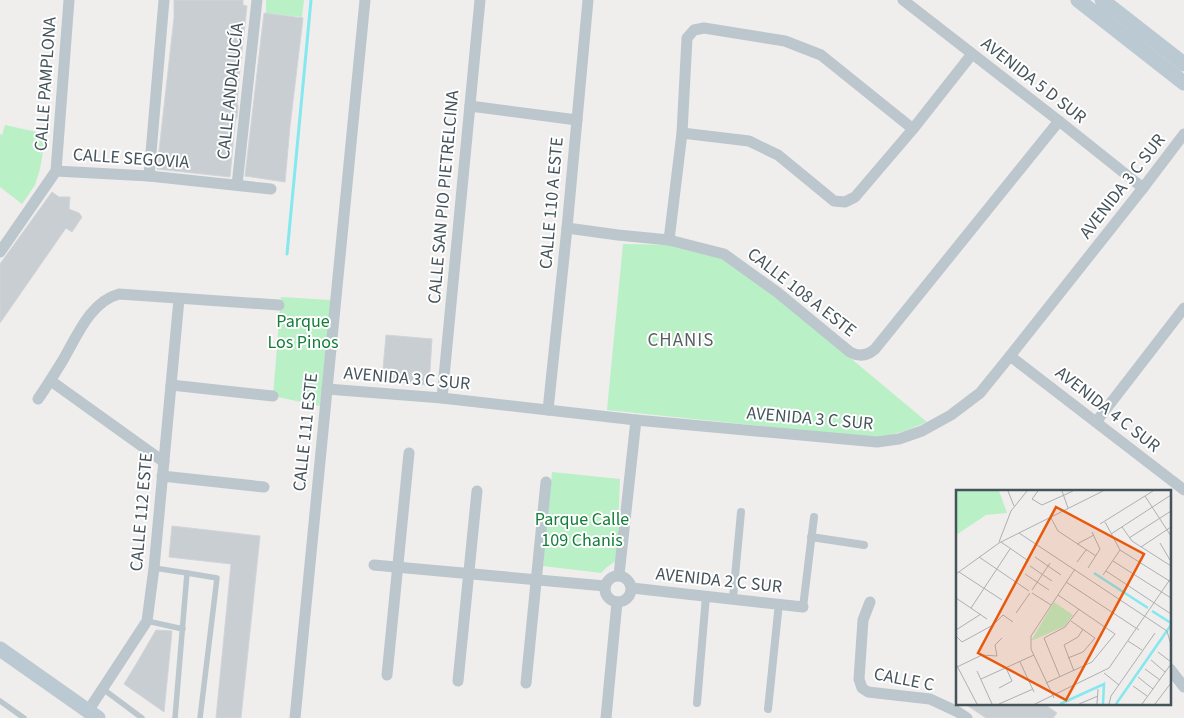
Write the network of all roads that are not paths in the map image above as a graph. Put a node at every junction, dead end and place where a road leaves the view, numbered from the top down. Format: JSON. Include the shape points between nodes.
{"nodes":[{"id":1,"x":69,"y":0,"type":"edge"},
{"id":2,"x":164,"y":0,"type":"edge"},
{"id":3,"x":257,"y":0,"type":"edge"},
{"id":4,"x":365,"y":0,"type":"edge"},
{"id":5,"x":480,"y":0,"type":"edge"},
{"id":6,"x":588,"y":0,"type":"edge"},
{"id":7,"x":902,"y":0,"type":"edge"},
{"id":8,"x":1078,"y":0,"type":"edge"},
{"id":9,"x":1102,"y":0,"type":"edge"},
{"id":10,"x":972,"y":54,"type":"junction"},
{"id":11,"x":1184,"y":64,"type":"edge"},
{"id":12,"x":1184,"y":83,"type":"edge"},
{"id":13,"x":470,"y":106,"type":"junction"},
{"id":14,"x":577,"y":120,"type":"junction"},
{"id":15,"x":1059,"y":121,"type":"junction"},
{"id":16,"x":913,"y":128,"type":"junction"},
{"id":17,"x":682,"y":133,"type":"junction"},
{"id":18,"x":1184,"y":134,"type":"edge"},
{"id":19,"x":56,"y":170,"type":"junction"},
{"id":20,"x":149,"y":176,"type":"junction"},
{"id":21,"x":238,"y":185,"type":"junction"},
{"id":22,"x":1143,"y":188,"type":"junction"},
{"id":23,"x":271,"y":189,"type":"dead end"},
{"id":24,"x":567,"y":228,"type":"junction"},
{"id":25,"x":669,"y":240,"type":"junction"},
{"id":26,"x":0,"y":252,"type":"edge"},
{"id":27,"x":179,"y":299,"type":"junction"},
{"id":28,"x":279,"y":305,"type":"dead end"},
{"id":29,"x":1184,"y":308,"type":"edge"},
{"id":30,"x":1010,"y":356,"type":"junction"},
{"id":31,"x":51,"y":381,"type":"junction"},
{"id":32,"x":171,"y":385,"type":"junction"},
{"id":33,"x":327,"y":389,"type":"junction"},
{"id":34,"x":273,"y":396,"type":"dead end"},
{"id":35,"x":442,"y":398,"type":"junction"},
{"id":36,"x":38,"y":399,"type":"dead end"},
{"id":37,"x":548,"y":410,"type":"junction"},
{"id":38,"x":636,"y":420,"type":"junction"},
{"id":39,"x":1096,"y":422,"type":"junction"},
{"id":40,"x":409,"y":453,"type":"dead end"},
{"id":41,"x":164,"y":462,"type":"junction"},
{"id":42,"x":162,"y":476,"type":"junction"},
{"id":43,"x":546,"y":482,"type":"dead end"},
{"id":44,"x":264,"y":487,"type":"dead end"},
{"id":45,"x":1183,"y":487,"type":"edge"},
{"id":46,"x":478,"y":491,"type":"dead end"},
{"id":47,"x":741,"y":512,"type":"dead end"},
{"id":48,"x":814,"y":517,"type":"dead end"},
{"id":49,"x":811,"y":538,"type":"junction"},
{"id":50,"x":864,"y":545,"type":"dead end"},
{"id":51,"x":374,"y":565,"type":"dead end"},
{"id":52,"x":398,"y":567,"type":"junction"},
{"id":53,"x":154,"y":568,"type":"junction"},
{"id":54,"x":187,"y":573,"type":"junction"},
{"id":55,"x":469,"y":574,"type":"junction"},
{"id":56,"x":619,"y":575,"type":"junction"},
{"id":57,"x":536,"y":580,"type":"junction"},
{"id":58,"x":605,"y":586,"type":"junction"},
{"id":59,"x":632,"y":588,"type":"junction"},
{"id":60,"x":706,"y":596,"type":"junction"},
{"id":61,"x":733,"y":598,"type":"junction"},
{"id":62,"x":617,"y":602,"type":"junction"},
{"id":63,"x":870,"y":602,"type":"dead end"},
{"id":64,"x":779,"y":603,"type":"junction"},
{"id":65,"x":803,"y":607,"type":"joint"},
{"id":66,"x":147,"y":621,"type":"junction"},
{"id":67,"x":183,"y":629,"type":"junction"},
{"id":68,"x":0,"y":649,"type":"edge"},
{"id":69,"x":1172,"y":672,"type":"edge"},
{"id":70,"x":387,"y":675,"type":"dead end"},
{"id":71,"x":458,"y":681,"type":"dead end"},
{"id":72,"x":526,"y":684,"type":"dead end"},
{"id":73,"x":1184,"y":687,"type":"edge"},
{"id":74,"x":103,"y":689,"type":"junction"},
{"id":75,"x":0,"y":701,"type":"edge"},
{"id":76,"x":697,"y":703,"type":"dead end"},
{"id":77,"x":768,"y":709,"type":"dead end"},
{"id":78,"x":93,"y":715,"type":"edge"},
{"id":79,"x":24,"y":718,"type":"edge"},
{"id":80,"x":142,"y":718,"type":"edge"},
{"id":81,"x":175,"y":718,"type":"edge"},
{"id":82,"x":200,"y":718,"type":"edge"},
{"id":83,"x":295,"y":718,"type":"edge"},
{"id":84,"x":606,"y":718,"type":"edge"},
{"id":85,"x":967,"y":718,"type":"edge"}],
"edges":[{"from":1,"to":19,"type":"street","name":"CALLE PAMPLONA"},
{"from":2,"to":20,"type":"street"},
{"from":3,"to":21,"type":"street","name":"CALLE ANDALUCÍA"},
{"from":4,"to":33,"type":"street","name":"CALLE 111 ESTE"},
{"from":5,"to":13,"type":"street","name":"CALLE SAN PIO PIETRELCINA"},
{"from":6,"to":14,"type":"street","name":"CALLE 110 A ESTE"},
{"from":7,"to":10,"type":"street","name":"AVENIDA 5 D SUR"},
{"from":8,"to":12,"type":"main road"},
{"from":9,"to":11,"type":"main road"},
{"from":10,"to":15,"type":"street","name":"AVENIDA 5 D SUR"},
{"from":10,"to":16,"type":"street"},
{"from":13,"to":14,"type":"street"},
{"from":13,"to":35,"type":"street","name":"CALLE SAN PIO PIETRELCINA"},
{"from":14,"to":24,"type":"street","name":"CALLE 110 A ESTE"},
{"from":15,"to":22,"type":"street","name":"AVENIDA 5 D SUR"},
{"from":15,"to":25,"type":"street","name":"CALLE 108 A ESTE","via":[[875,349],[866,355],[850,352],[777,292],[724,254]]},
{"from":16,"to":17,"type":"street","via":[[854,197],[839,202],[778,155],[749,141]]},
{"from":16,"to":17,"type":"street","via":[[821,56],[785,41],[704,28],[694,30],[687,38]]},
{"from":17,"to":25,"type":"street"},
{"from":18,"to":22,"type":"street","name":"AVENIDA 3 C SUR"},
{"from":19,"to":20,"type":"street","name":"CALLE SEGOVIA"},
{"from":19,"to":26,"type":"street","name":"CALLE SEGOVIA"},
{"from":20,"to":21,"type":"street","name":"CALLE SEGOVIA"},
{"from":21,"to":23,"type":"street","name":"CALLE SEGOVIA"},
{"from":22,"to":30,"type":"street","name":"AVENIDA 3 C SUR"},
{"from":24,"to":25,"type":"street","name":"CALLE 108 A ESTE"},
{"from":24,"to":37,"type":"street","name":"CALLE 110 A ESTE"},
{"from":27,"to":28,"type":"street"},
{"from":27,"to":31,"type":"street","via":[[119,294],[110,298],[86,319]]},
{"from":27,"to":32,"type":"street","name":"CALLE 112 ESTE"},
{"from":29,"to":39,"type":"street"},
{"from":30,"to":38,"type":"street","name":"AVENIDA 3 C SUR","via":[[980,392],[951,415],[898,439],[877,442]]},
{"from":30,"to":39,"type":"street","name":"AVENIDA 4 C SUR"},
{"from":31,"to":36,"type":"street"},
{"from":31,"to":41,"type":"street"},
{"from":32,"to":34,"type":"street"},
{"from":32,"to":41,"type":"street","name":"CALLE 112 ESTE"},
{"from":33,"to":35,"type":"street","name":"AVENIDA 3 C SUR"},
{"from":33,"to":83,"type":"street","name":"CALLE 111 ESTE"},
{"from":35,"to":37,"type":"street","name":"AVENIDA 3 C SUR"},
{"from":37,"to":38,"type":"street","name":"AVENIDA 3 C SUR"},
{"from":38,"to":56,"type":"street"},
{"from":39,"to":45,"type":"street","name":"AVENIDA 4 C SUR"},
{"from":40,"to":52,"type":"street"},
{"from":41,"to":42,"type":"street","name":"CALLE 112 ESTE"},
{"from":42,"to":44,"type":"street"},
{"from":42,"to":53,"type":"street","name":"CALLE 112 ESTE"},
{"from":43,"to":57,"type":"street"},
{"from":46,"to":55,"type":"street"},
{"from":47,"to":61,"type":"street"},
{"from":48,"to":49,"type":"street"},
{"from":49,"to":50,"type":"street"},
{"from":49,"to":65,"type":"street"},
{"from":51,"to":52,"type":"street"},
{"from":52,"to":55,"type":"street"},
{"from":52,"to":70,"type":"street"},
{"from":53,"to":54,"type":"lane"},
{"from":53,"to":66,"type":"street","name":"CALLE 112 ESTE"},
{"from":54,"to":67,"type":"lane"},
{"from":54,"to":82,"type":"lane","via":[[217,578]]},
{"from":55,"to":57,"type":"street"},
{"from":55,"to":71,"type":"street"},
{"from":56,"to":58,"type":"street","via":[[610,578]]},
{"from":56,"to":59,"type":"street","via":[[627,578]]},
{"from":57,"to":58,"type":"street"},
{"from":57,"to":72,"type":"street"},
{"from":58,"to":62,"type":"street","via":[[606,595]]},
{"from":59,"to":60,"type":"street","name":"AVENIDA 2 C SUR"},
{"from":59,"to":62,"type":"street","via":[[626,600]]},
{"from":60,"to":61,"type":"street","name":"AVENIDA 2 C SUR"},
{"from":60,"to":76,"type":"street"},
{"from":61,"to":64,"type":"street","name":"AVENIDA 2 C SUR"},
{"from":62,"to":84,"type":"street"},
{"from":63,"to":85,"type":"street","name":"CALLE C","via":[[864,620],[858,679],[862,688],[868,692],[930,699]]},
{"from":64,"to":65,"type":"street","name":"AVENIDA 2 C SUR"},
{"from":64,"to":77,"type":"street"},
{"from":66,"to":67,"type":"lane"},
{"from":66,"to":74,"type":"street","name":"CALLE 112 ESTE"},
{"from":67,"to":81,"type":"lane"},
{"from":68,"to":78,"type":"main road"},
{"from":69,"to":73,"type":"street"},
{"from":74,"to":78,"type":"street","name":"CALLE 112 ESTE"},
{"from":74,"to":80,"type":"lane"},
{"from":75,"to":79,"type":"lane"}]}
